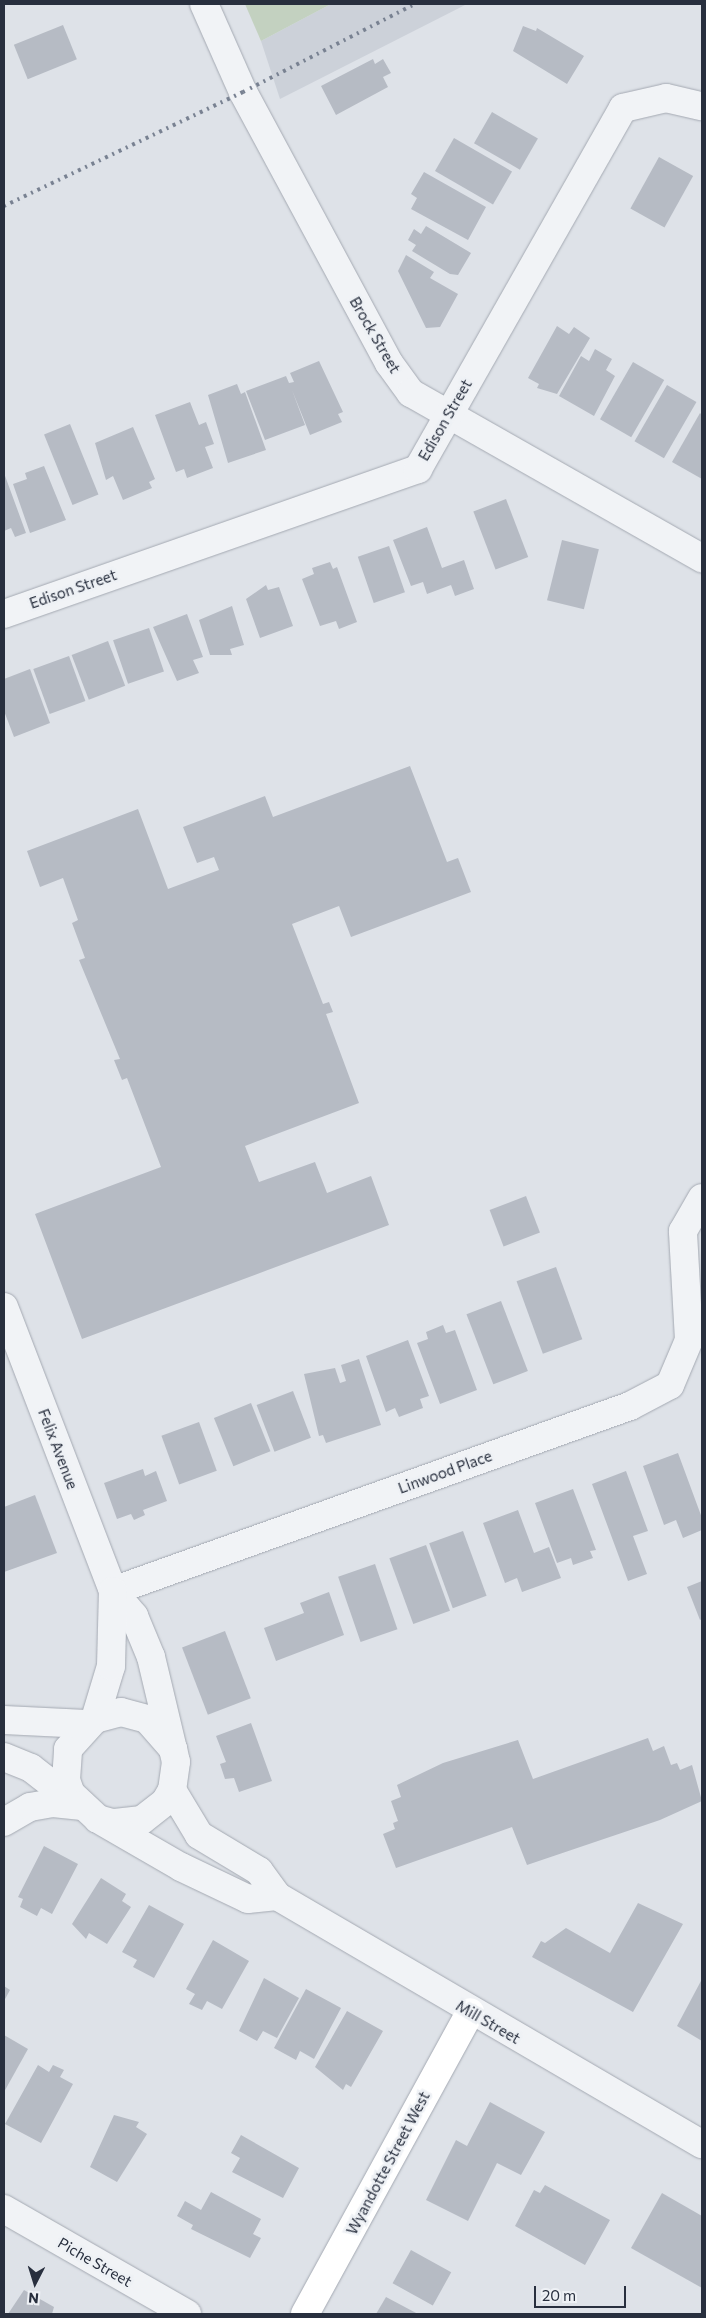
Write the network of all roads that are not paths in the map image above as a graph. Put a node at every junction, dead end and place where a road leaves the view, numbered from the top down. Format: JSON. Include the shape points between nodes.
{"nodes":[{"id":1,"x":204,"y":4,"type":"edge"},
{"id":2,"x":702,"y":106,"type":"edge"},
{"id":3,"x":448,"y":415,"type":"junction"},
{"id":4,"x":702,"y":558,"type":"edge"},
{"id":5,"x":4,"y":614,"type":"edge"},
{"id":6,"x":702,"y":1198,"type":"edge"},
{"id":7,"x":694,"y":1282,"type":"edge"},
{"id":8,"x":4,"y":1307,"type":"edge"},
{"id":9,"x":113,"y":1591,"type":"junction"},
{"id":10,"x":4,"y":1720,"type":"edge"},
{"id":11,"x":90,"y":1722,"type":"junction"},
{"id":12,"x":173,"y":1749,"type":"junction"},
{"id":13,"x":4,"y":1757,"type":"edge"},
{"id":14,"x":172,"y":1790,"type":"junction"},
{"id":15,"x":89,"y":1813,"type":"junction"},
{"id":16,"x":4,"y":1822,"type":"edge"},
{"id":17,"x":277,"y":1896,"type":"junction"},
{"id":18,"x":470,"y":2012,"type":"junction"},
{"id":19,"x":702,"y":2144,"type":"edge"},
{"id":20,"x":4,"y":2209,"type":"edge"},
{"id":21,"x":187,"y":2314,"type":"edge"},
{"id":22,"x":306,"y":2314,"type":"edge"}],
"edges":[{"from":1,"to":3,"type":"street","name":"Brock Street","via":[[226,59],[389,363],[412,393]]},
{"from":2,"to":3,"type":"street","name":"Edison Street","via":[[666,98],[623,108]]},
{"from":3,"to":4,"type":"street","name":"Brock Street"},
{"from":3,"to":5,"type":"street","name":"Edison Street","via":[[418,469]]},
{"from":6,"to":7,"type":"street","name":"Linwood Place","via":[[684,1231]]},
{"from":7,"to":9,"type":"street","name":"Linwood Place","via":[[689,1340],[670,1385],[630,1406]]},
{"from":8,"to":9,"type":"street","name":"Felix Avenue"},
{"from":9,"to":11,"type":"street","name":"Felix Avenue","via":[[111,1666]]},
{"from":9,"to":12,"type":"street","name":"Felix Avenue","via":[[134,1616],[151,1658]]},
{"from":10,"to":11,"type":"street","via":[[14,1724]]},
{"from":11,"to":12,"type":"street","via":[[121,1712],[147,1719]]},
{"from":11,"to":15,"type":"street","via":[[68,1749],[65,1764],[66,1780]]},
{"from":12,"to":14,"type":"street","via":[[176,1775]]},
{"from":13,"to":15,"type":"street","via":[[31,1768]]},
{"from":14,"to":15,"type":"street","via":[[165,1802],[142,1820],[112,1823]]},
{"from":14,"to":17,"type":"street","name":"Mill Street","via":[[199,1835],[259,1871]]},
{"from":15,"to":16,"type":"street","via":[[53,1803],[30,1807]]},
{"from":15,"to":17,"type":"street","via":[[180,1868],[248,1899]]},
{"from":17,"to":18,"type":"street","name":"Mill Street"},
{"from":18,"to":19,"type":"street","name":"Mill Street"},
{"from":18,"to":22,"type":"main road","name":"Wyandotte Street West"},
{"from":20,"to":21,"type":"street","name":"Piche Street"}]}
